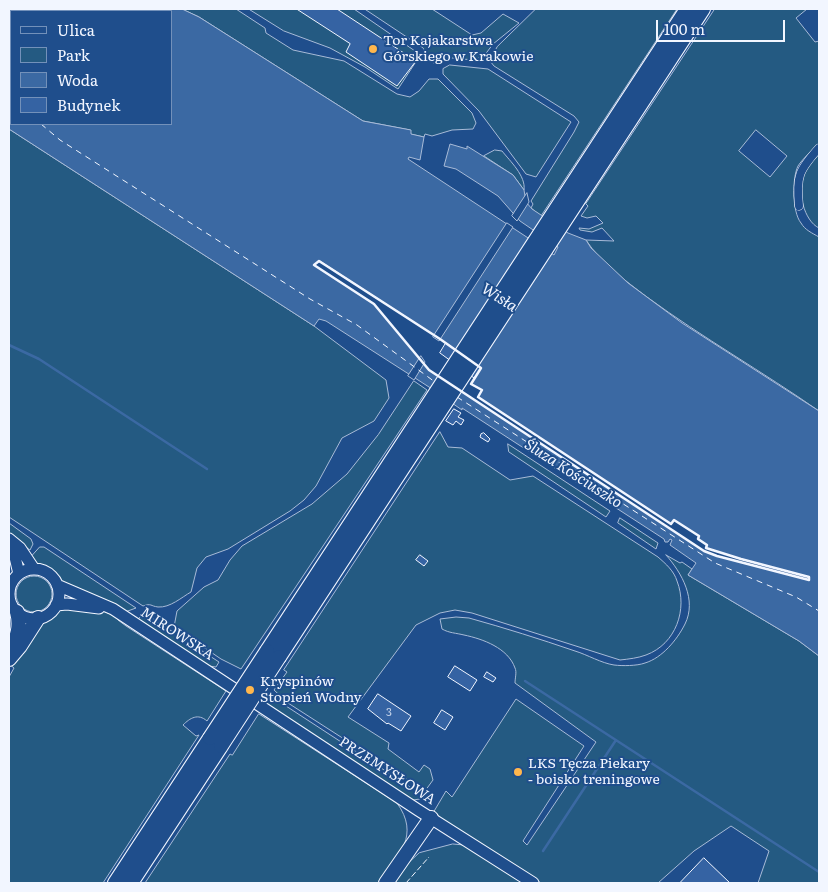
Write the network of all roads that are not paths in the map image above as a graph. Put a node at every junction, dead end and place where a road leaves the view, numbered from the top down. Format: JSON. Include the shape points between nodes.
{"nodes":[{"id":1,"x":687,"y":9,"type":"edge"},
{"id":2,"x":703,"y":9,"type":"edge"},
{"id":3,"x":819,"y":148,"type":"edge"},
{"id":4,"x":572,"y":197,"type":"junction"},
{"id":5,"x":800,"y":206,"type":"dead end"},
{"id":6,"x":9,"y":539,"type":"edge"},
{"id":7,"x":9,"y":547,"type":"edge"},
{"id":8,"x":34,"y":569,"type":"junction"},
{"id":9,"x":13,"y":580,"type":"edge"},
{"id":10,"x":57,"y":585,"type":"junction"},
{"id":11,"x":56,"y":605,"type":"junction"},
{"id":12,"x":12,"y":606,"type":"edge"},
{"id":13,"x":113,"y":609,"type":"junction"},
{"id":14,"x":38,"y":618,"type":"junction"},
{"id":15,"x":9,"y":655,"type":"edge"},
{"id":16,"x":9,"y":659,"type":"edge"},
{"id":17,"x":225,"y":683,"type":"joint"},
{"id":18,"x":216,"y":742,"type":"junction"},
{"id":19,"x":431,"y":818,"type":"junction"},
{"id":20,"x":115,"y":883,"type":"edge"},
{"id":21,"x":131,"y":883,"type":"edge"},
{"id":22,"x":386,"y":883,"type":"edge"},
{"id":23,"x":533,"y":883,"type":"edge"}],
"edges":[{"from":1,"to":4,"type":"highway"},
{"from":2,"to":4,"type":"highway"},
{"from":3,"to":5,"type":"street","via":[[800,174],[797,187]]},
{"from":4,"to":18,"type":"highway","bridge":true},
{"from":6,"to":8,"type":"main road","via":[[20,548]]},
{"from":7,"to":9,"type":"main road","via":[[15,557]]},
{"from":8,"to":9,"type":"main road"},
{"from":8,"to":10,"type":"main road","via":[[48,573]]},
{"from":9,"to":12,"type":"main road","via":[[9,593]]},
{"from":10,"to":11,"type":"main road"},
{"from":10,"to":13,"type":"main road","name":"MIROWSKA"},
{"from":11,"to":13,"type":"main road","name":"MIROWSKA"},
{"from":11,"to":14,"type":"main road","via":[[49,614]]},
{"from":12,"to":14,"type":"main road","via":[[30,618]]},
{"from":12,"to":15,"type":"highway","via":[[20,621]]},
{"from":13,"to":17,"type":"main road","name":"MIROWSKA"},
{"from":14,"to":16,"type":"highway"},
{"from":17,"to":19,"type":"main road","name":"PRZEMYSŁOWA"},
{"from":18,"to":20,"type":"highway"},
{"from":18,"to":21,"type":"highway"},
{"from":19,"to":22,"type":"highway"},
{"from":19,"to":23,"type":"main road","name":"PRZEMYSŁOWA"}]}
